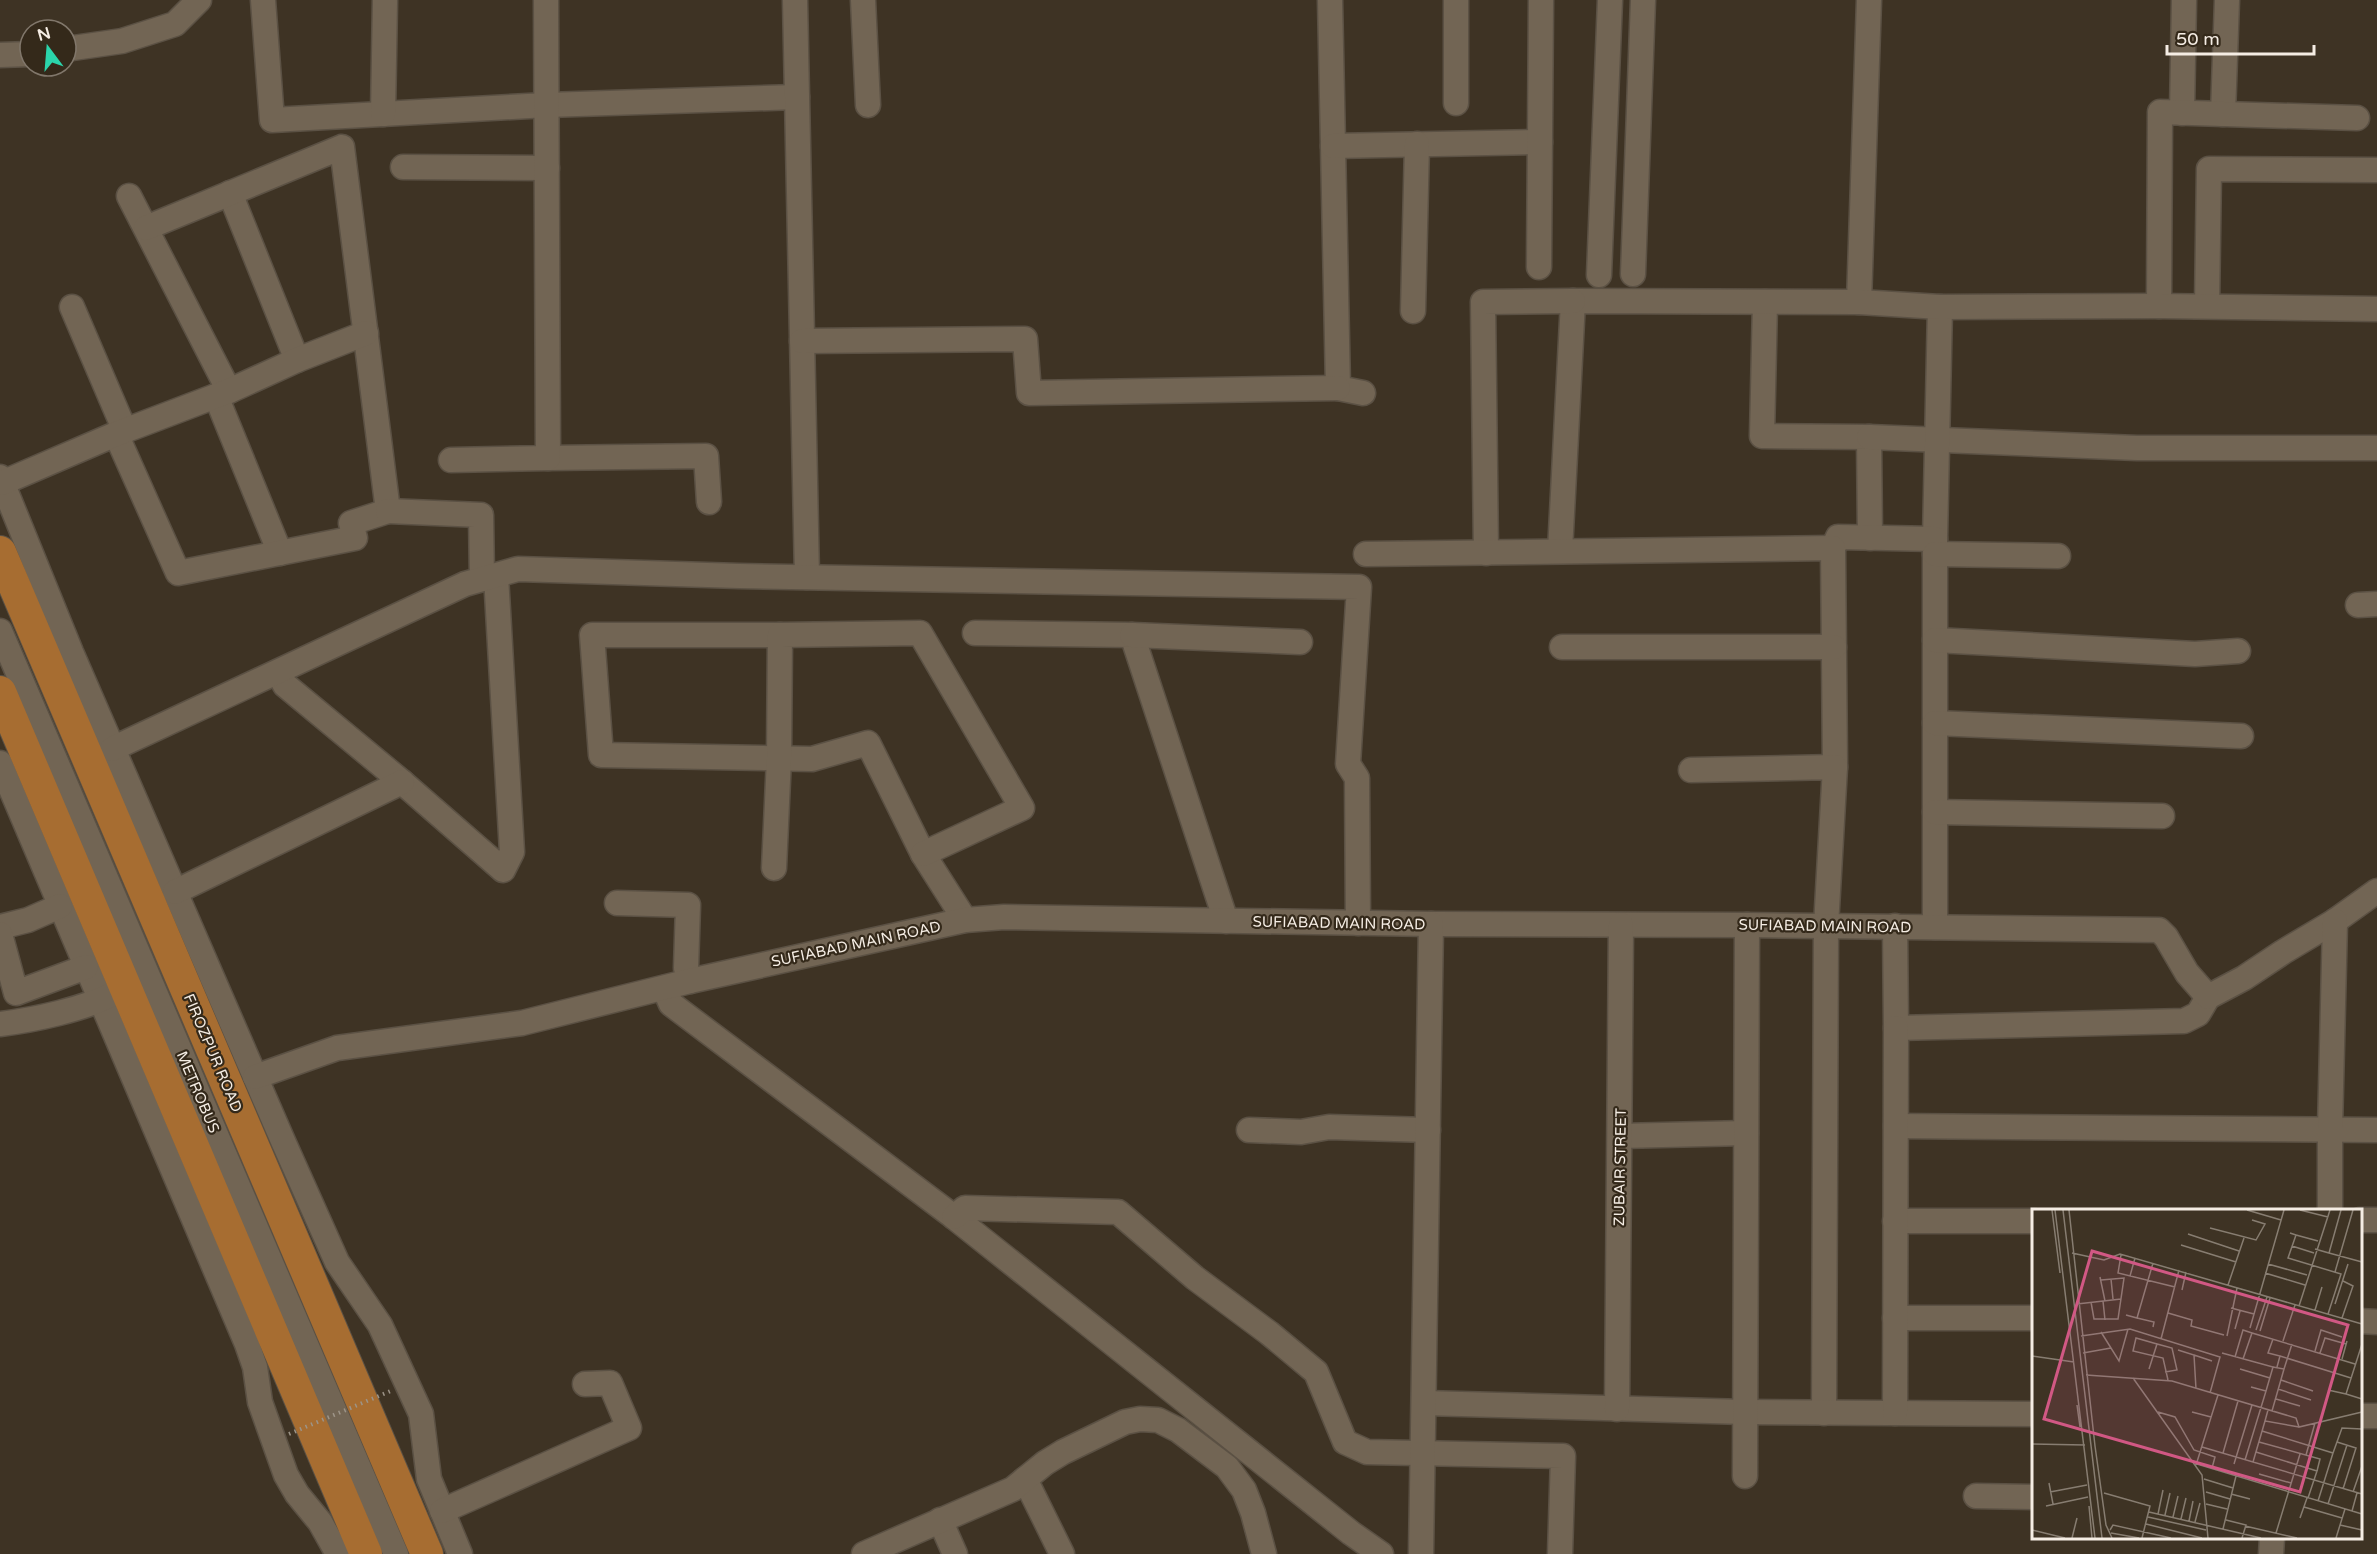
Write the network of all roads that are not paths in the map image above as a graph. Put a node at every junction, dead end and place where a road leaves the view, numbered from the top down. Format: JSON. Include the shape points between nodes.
{"nodes":[{"id":1,"x":199,"y":0,"type":"edge"},
{"id":2,"x":263,"y":0,"type":"edge"},
{"id":3,"x":385,"y":0,"type":"edge"},
{"id":4,"x":546,"y":0,"type":"edge"},
{"id":5,"x":795,"y":0,"type":"edge"},
{"id":6,"x":863,"y":0,"type":"edge"},
{"id":7,"x":1330,"y":0,"type":"edge"},
{"id":8,"x":1456,"y":0,"type":"edge"},
{"id":9,"x":1541,"y":0,"type":"edge"},
{"id":10,"x":1610,"y":0,"type":"edge"},
{"id":11,"x":1643,"y":0,"type":"edge"},
{"id":12,"x":1869,"y":0,"type":"edge"},
{"id":13,"x":2184,"y":0,"type":"edge"},
{"id":14,"x":2227,"y":0,"type":"edge"},
{"id":15,"x":78,"y":47,"type":"edge"},
{"id":16,"x":18,"y":54,"type":"edge"},
{"id":17,"x":0,"y":55,"type":"edge"},
{"id":18,"x":797,"y":97,"type":"junction"},
{"id":19,"x":1456,"y":104,"type":"dead end"},
{"id":20,"x":547,"y":105,"type":"junction"},
{"id":21,"x":868,"y":105,"type":"dead end"},
{"id":22,"x":2182,"y":112,"type":"junction"},
{"id":23,"x":383,"y":114,"type":"junction"},
{"id":24,"x":2223,"y":114,"type":"junction"},
{"id":25,"x":2357,"y":118,"type":"dead end"},
{"id":26,"x":1540,"y":142,"type":"junction"},
{"id":27,"x":1417,"y":144,"type":"junction"},
{"id":28,"x":1333,"y":146,"type":"junction"},
{"id":29,"x":404,"y":167,"type":"dead end"},
{"id":30,"x":547,"y":168,"type":"junction"},
{"id":31,"x":2377,"y":170,"type":"edge"},
{"id":32,"x":230,"y":193,"type":"junction"},
{"id":33,"x":129,"y":196,"type":"dead end"},
{"id":34,"x":146,"y":228,"type":"junction"},
{"id":35,"x":1539,"y":267,"type":"dead end"},
{"id":36,"x":1633,"y":273,"type":"dead end"},
{"id":37,"x":1599,"y":275,"type":"dead end"},
{"id":38,"x":1573,"y":301,"type":"junction"},
{"id":39,"x":1765,"y":302,"type":"junction"},
{"id":40,"x":1859,"y":302,"type":"junction"},
{"id":41,"x":2159,"y":306,"type":"junction"},
{"id":42,"x":2206,"y":306,"type":"junction"},
{"id":43,"x":72,"y":307,"type":"dead end"},
{"id":44,"x":1940,"y":307,"type":"junction"},
{"id":45,"x":2377,"y":309,"type":"edge"},
{"id":46,"x":1413,"y":311,"type":"dead end"},
{"id":47,"x":366,"y":333,"type":"junction"},
{"id":48,"x":802,"y":341,"type":"junction"},
{"id":49,"x":297,"y":360,"type":"junction"},
{"id":50,"x":1338,"y":388,"type":"junction"},
{"id":51,"x":1363,"y":393,"type":"dead end"},
{"id":52,"x":222,"y":394,"type":"junction"},
{"id":53,"x":120,"y":433,"type":"junction"},
{"id":54,"x":1869,"y":436,"type":"junction"},
{"id":55,"x":1937,"y":441,"type":"junction"},
{"id":56,"x":2377,"y":448,"type":"edge"},
{"id":57,"x":548,"y":458,"type":"junction"},
{"id":58,"x":452,"y":460,"type":"dead end"},
{"id":59,"x":1,"y":480,"type":"edge"},
{"id":60,"x":709,"y":502,"type":"dead end"},
{"id":61,"x":388,"y":511,"type":"junction"},
{"id":62,"x":1870,"y":538,"type":"junction"},
{"id":63,"x":1935,"y":547,"type":"junction"},
{"id":64,"x":1833,"y":548,"type":"junction"},
{"id":65,"x":1560,"y":551,"type":"junction"},
{"id":66,"x":0,"y":552,"type":"edge"},
{"id":67,"x":280,"y":553,"type":"junction"},
{"id":68,"x":1486,"y":553,"type":"junction"},
{"id":69,"x":1366,"y":554,"type":"dead end"},
{"id":70,"x":2058,"y":556,"type":"dead end"},
{"id":71,"x":489,"y":577,"type":"junction"},
{"id":72,"x":807,"y":577,"type":"junction"},
{"id":73,"x":0,"y":631,"type":"edge"},
{"id":74,"x":975,"y":633,"type":"dead end"},
{"id":75,"x":780,"y":635,"type":"junction"},
{"id":76,"x":1132,"y":635,"type":"junction"},
{"id":77,"x":1935,"y":640,"type":"junction"},
{"id":78,"x":1300,"y":642,"type":"dead end"},
{"id":79,"x":1562,"y":647,"type":"dead end"},
{"id":80,"x":1834,"y":647,"type":"junction"},
{"id":81,"x":2238,"y":651,"type":"dead end"},
{"id":82,"x":278,"y":672,"type":"junction"},
{"id":83,"x":0,"y":692,"type":"edge"},
{"id":84,"x":1935,"y":723,"type":"junction"},
{"id":85,"x":2241,"y":736,"type":"dead end"},
{"id":86,"x":112,"y":749,"type":"junction"},
{"id":87,"x":779,"y":758,"type":"junction"},
{"id":88,"x":0,"y":763,"type":"edge"},
{"id":89,"x":1835,"y":766,"type":"junction"},
{"id":90,"x":1691,"y":770,"type":"dead end"},
{"id":91,"x":402,"y":782,"type":"junction"},
{"id":92,"x":1935,"y":812,"type":"junction"},
{"id":93,"x":2162,"y":816,"type":"dead end"},
{"id":94,"x":922,"y":854,"type":"junction"},
{"id":95,"x":774,"y":868,"type":"dead end"},
{"id":96,"x":2377,"y":891,"type":"edge"},
{"id":97,"x":175,"y":892,"type":"junction"},
{"id":98,"x":617,"y":903,"type":"dead end"},
{"id":99,"x":60,"y":906,"type":"junction"},
{"id":100,"x":965,"y":920,"type":"junction"},
{"id":101,"x":1226,"y":921,"type":"junction"},
{"id":102,"x":2335,"y":921,"type":"junction"},
{"id":103,"x":1358,"y":923,"type":"junction"},
{"id":104,"x":1431,"y":924,"type":"junction"},
{"id":105,"x":1621,"y":925,"type":"junction"},
{"id":106,"x":1747,"y":925,"type":"junction"},
{"id":107,"x":1826,"y":926,"type":"junction"},
{"id":108,"x":0,"y":927,"type":"edge"},
{"id":109,"x":1895,"y":927,"type":"junction"},
{"id":110,"x":1935,"y":927,"type":"junction"},
{"id":111,"x":0,"y":934,"type":"edge"},
{"id":112,"x":86,"y":967,"type":"junction"},
{"id":113,"x":690,"y":981,"type":"junction"},
{"id":114,"x":664,"y":988,"type":"junction"},
{"id":115,"x":114,"y":994,"type":"junction"},
{"id":116,"x":2208,"y":997,"type":"junction"},
{"id":117,"x":0,"y":1024,"type":"edge"},
{"id":118,"x":1896,"y":1028,"type":"junction"},
{"id":119,"x":255,"y":1077,"type":"junction"},
{"id":120,"x":1896,"y":1126,"type":"junction"},
{"id":121,"x":2330,"y":1129,"type":"junction"},
{"id":122,"x":1250,"y":1130,"type":"dead end"},
{"id":123,"x":1428,"y":1130,"type":"junction"},
{"id":124,"x":2377,"y":1130,"type":"edge"},
{"id":125,"x":1746,"y":1133,"type":"junction"},
{"id":126,"x":1621,"y":1136,"type":"junction"},
{"id":127,"x":269,"y":1146,"type":"junction"},
{"id":128,"x":2331,"y":1209,"type":"edge"},
{"id":129,"x":954,"y":1217,"type":"junction"},
{"id":130,"x":1895,"y":1221,"type":"junction"},
{"id":131,"x":2032,"y":1221,"type":"edge"},
{"id":132,"x":1895,"y":1318,"type":"junction"},
{"id":133,"x":2032,"y":1318,"type":"edge"},
{"id":134,"x":2362,"y":1321,"type":"edge"},
{"id":135,"x":2377,"y":1322,"type":"edge"},
{"id":136,"x":585,"y":1384,"type":"dead end"},
{"id":137,"x":1424,"y":1403,"type":"junction"},
{"id":138,"x":1617,"y":1409,"type":"junction"},
{"id":139,"x":1745,"y":1412,"type":"junction"},
{"id":140,"x":1824,"y":1413,"type":"junction"},
{"id":141,"x":1895,"y":1413,"type":"junction"},
{"id":142,"x":2032,"y":1414,"type":"edge"},
{"id":143,"x":1423,"y":1453,"type":"junction"},
{"id":144,"x":1745,"y":1476,"type":"dead end"},
{"id":145,"x":1025,"y":1479,"type":"junction"},
{"id":146,"x":1976,"y":1496,"type":"dead end"},
{"id":147,"x":2032,"y":1497,"type":"edge"},
{"id":148,"x":442,"y":1511,"type":"junction"},
{"id":149,"x":940,"y":1520,"type":"junction"},
{"id":150,"x":2272,"y":1539,"type":"edge"},
{"id":151,"x":338,"y":1554,"type":"edge"},
{"id":152,"x":366,"y":1554,"type":"edge"},
{"id":153,"x":396,"y":1554,"type":"edge"},
{"id":154,"x":427,"y":1554,"type":"edge"},
{"id":155,"x":460,"y":1554,"type":"edge"},
{"id":156,"x":864,"y":1554,"type":"edge"},
{"id":157,"x":955,"y":1554,"type":"edge"},
{"id":158,"x":1062,"y":1554,"type":"edge"},
{"id":159,"x":1263,"y":1554,"type":"edge"},
{"id":160,"x":1381,"y":1554,"type":"edge"},
{"id":161,"x":1421,"y":1554,"type":"edge"},
{"id":162,"x":1560,"y":1554,"type":"edge"},
{"id":163,"x":2271,"y":1554,"type":"edge"}],
"edges":[{"from":1,"to":15,"type":"street","via":[[175,24],[122,41]]},
{"from":2,"to":23,"type":"street","via":[[272,120]]},
{"from":3,"to":23,"type":"street"},
{"from":4,"to":20,"type":"street"},
{"from":5,"to":18,"type":"street"},
{"from":6,"to":21,"type":"street"},
{"from":7,"to":28,"type":"street"},
{"from":8,"to":19,"type":"street"},
{"from":9,"to":26,"type":"street"},
{"from":10,"to":37,"type":"street"},
{"from":11,"to":36,"type":"street"},
{"from":12,"to":40,"type":"street"},
{"from":13,"to":22,"type":"street"},
{"from":14,"to":24,"type":"street"},
{"from":16,"to":17,"type":"street"},
{"from":18,"to":20,"type":"street"},
{"from":18,"to":48,"type":"street"},
{"from":20,"to":23,"type":"street"},
{"from":20,"to":30,"type":"street"},
{"from":22,"to":24,"type":"street"},
{"from":22,"to":41,"type":"street","via":[[2160,112]]},
{"from":24,"to":25,"type":"street"},
{"from":26,"to":27,"type":"street"},
{"from":26,"to":35,"type":"street"},
{"from":27,"to":28,"type":"street"},
{"from":27,"to":46,"type":"street"},
{"from":28,"to":50,"type":"street"},
{"from":29,"to":30,"type":"street"},
{"from":30,"to":57,"type":"street"},
{"from":31,"to":42,"type":"street","via":[[2209,169]]},
{"from":32,"to":34,"type":"street"},
{"from":32,"to":47,"type":"street","via":[[342,147]]},
{"from":32,"to":49,"type":"street"},
{"from":33,"to":34,"type":"street"},
{"from":34,"to":52,"type":"street"},
{"from":38,"to":39,"type":"street"},
{"from":38,"to":65,"type":"street"},
{"from":38,"to":68,"type":"street","via":[[1483,302]]},
{"from":39,"to":40,"type":"street"},
{"from":39,"to":54,"type":"street","via":[[1762,436]]},
{"from":40,"to":44,"type":"street"},
{"from":41,"to":42,"type":"street"},
{"from":41,"to":44,"type":"street"},
{"from":42,"to":45,"type":"street"},
{"from":43,"to":53,"type":"street"},
{"from":44,"to":55,"type":"street"},
{"from":47,"to":49,"type":"street"},
{"from":47,"to":61,"type":"street"},
{"from":48,"to":50,"type":"street","via":[[1025,339],[1029,393]]},
{"from":48,"to":72,"type":"street"},
{"from":49,"to":52,"type":"street"},
{"from":50,"to":51,"type":"street"},
{"from":52,"to":53,"type":"street"},
{"from":52,"to":67,"type":"street"},
{"from":53,"to":59,"type":"street"},
{"from":53,"to":67,"type":"street","via":[[178,573]]},
{"from":54,"to":55,"type":"street"},
{"from":54,"to":62,"type":"street"},
{"from":55,"to":56,"type":"street","via":[[2137,448]]},
{"from":55,"to":63,"type":"street"},
{"from":57,"to":58,"type":"street"},
{"from":57,"to":60,"type":"street","via":[[706,456]]},
{"from":59,"to":86,"type":"street"},
{"from":61,"to":67,"type":"street","via":[[351,523],[355,538]]},
{"from":61,"to":71,"type":"street","via":[[481,515]]},
{"from":62,"to":63,"type":"street"},
{"from":62,"to":64,"type":"street","via":[[1838,537]]},
{"from":63,"to":70,"type":"street"},
{"from":63,"to":77,"type":"street"},
{"from":64,"to":65,"type":"street"},
{"from":64,"to":80,"type":"street"},
{"from":65,"to":68,"type":"street"},
{"from":66,"to":127,"type":"main road","name":"FIROZPUR ROAD"},
{"from":68,"to":69,"type":"street"},
{"from":71,"to":72,"type":"street","via":[[518,569]]},
{"from":71,"to":82,"type":"street","via":[[465,584]]},
{"from":71,"to":91,"type":"street","via":[[512,852],[503,870]]},
{"from":72,"to":103,"type":"street","via":[[1359,587],[1348,764],[1357,778]]},
{"from":73,"to":153,"type":"street","name":"METROBUS"},
{"from":74,"to":76,"type":"street"},
{"from":75,"to":87,"type":"street"},
{"from":75,"to":87,"type":"street","via":[[592,635],[601,754]]},
{"from":75,"to":94,"type":"street","via":[[920,633],[1022,808]]},
{"from":76,"to":78,"type":"street"},
{"from":76,"to":101,"type":"street"},
{"from":77,"to":81,"type":"street","via":[[2194,654]]},
{"from":77,"to":84,"type":"street"},
{"from":79,"to":80,"type":"street"},
{"from":80,"to":89,"type":"street"},
{"from":82,"to":86,"type":"street"},
{"from":82,"to":91,"type":"street","via":[[285,685]]},
{"from":83,"to":115,"type":"main road"},
{"from":84,"to":85,"type":"street"},
{"from":84,"to":92,"type":"street"},
{"from":86,"to":97,"type":"street"},
{"from":87,"to":94,"type":"street","via":[[812,759],[868,743]]},
{"from":87,"to":95,"type":"street"},
{"from":88,"to":99,"type":"street"},
{"from":89,"to":90,"type":"street"},
{"from":89,"to":107,"type":"street"},
{"from":91,"to":97,"type":"street"},
{"from":92,"to":93,"type":"street"},
{"from":92,"to":110,"type":"street"},
{"from":94,"to":100,"type":"street"},
{"from":96,"to":102,"type":"street"},
{"from":97,"to":119,"type":"street"},
{"from":98,"to":113,"type":"street","via":[[688,904],[686,968]]},
{"from":99,"to":108,"type":"street"},
{"from":99,"to":112,"type":"street"},
{"from":100,"to":101,"type":"street","name":"SUFIABAD MAIN ROAD","via":[[1004,917]]},
{"from":100,"to":113,"type":"street","name":"SUFIABAD MAIN ROAD"},
{"from":101,"to":103,"type":"street","name":"SUFIABAD MAIN ROAD"},
{"from":102,"to":116,"type":"street"},
{"from":102,"to":121,"type":"street"},
{"from":103,"to":104,"type":"street","name":"SUFIABAD MAIN ROAD"},
{"from":104,"to":105,"type":"street","name":"SUFIABAD MAIN ROAD"},
{"from":104,"to":123,"type":"street"},
{"from":105,"to":106,"type":"street","name":"SUFIABAD MAIN ROAD"},
{"from":105,"to":126,"type":"street","name":"ZUBAIR STREET"},
{"from":106,"to":107,"type":"street","name":"SUFIABAD MAIN ROAD"},
{"from":106,"to":125,"type":"street"},
{"from":107,"to":109,"type":"street","name":"SUFIABAD MAIN ROAD"},
{"from":107,"to":140,"type":"street"},
{"from":109,"to":110,"type":"street","name":"SUFIABAD MAIN ROAD"},
{"from":109,"to":118,"type":"street"},
{"from":110,"to":116,"type":"street","name":"SUFIABAD MAIN ROAD","via":[[2159,930]]},
{"from":111,"to":112,"type":"street","via":[[16,993]]},
{"from":112,"to":115,"type":"street"},
{"from":113,"to":114,"type":"street","name":"SUFIABAD MAIN ROAD"},
{"from":114,"to":119,"type":"street","name":"SUFIABAD MAIN ROAD","via":[[522,1023],[337,1048]]},
{"from":114,"to":129,"type":"street","via":[[672,1004]]},
{"from":115,"to":117,"type":"street"},
{"from":115,"to":151,"type":"street","via":[[250,1351],[260,1402],[286,1475]]},
{"from":115,"to":152,"type":"main road"},
{"from":116,"to":118,"type":"street","via":[[2198,1014],[2184,1021]]},
{"from":118,"to":120,"type":"street"},
{"from":119,"to":127,"type":"street"},
{"from":120,"to":121,"type":"street"},
{"from":120,"to":130,"type":"street"},
{"from":121,"to":124,"type":"street"},
{"from":121,"to":128,"type":"street"},
{"from":122,"to":123,"type":"street"},
{"from":123,"to":137,"type":"street"},
{"from":125,"to":126,"type":"street"},
{"from":125,"to":139,"type":"street"},
{"from":126,"to":138,"type":"street","name":"ZUBAIR STREET"},
{"from":127,"to":148,"type":"street","via":[[337,1262],[380,1325],[421,1414],[429,1479]]},
{"from":127,"to":154,"type":"main road","name":"FIROZPUR ROAD"},
{"from":129,"to":143,"type":"street","via":[[965,1208],[1118,1212],[1316,1372],[1345,1442],[1367,1452]]},
{"from":129,"to":160,"type":"street"},
{"from":130,"to":131,"type":"street"},
{"from":130,"to":132,"type":"street"},
{"from":132,"to":133,"type":"street"},
{"from":132,"to":141,"type":"street"},
{"from":134,"to":135,"type":"street"},
{"from":136,"to":148,"type":"street","via":[[610,1383],[629,1428]]},
{"from":137,"to":138,"type":"street"},
{"from":137,"to":143,"type":"street"},
{"from":138,"to":139,"type":"street"},
{"from":139,"to":140,"type":"street"},
{"from":139,"to":144,"type":"street"},
{"from":140,"to":141,"type":"street"},
{"from":141,"to":142,"type":"street"},
{"from":143,"to":161,"type":"street"},
{"from":143,"to":162,"type":"street","via":[[1563,1456]]},
{"from":145,"to":149,"type":"street","via":[[1013,1489]]},
{"from":145,"to":158,"type":"street"},
{"from":145,"to":159,"type":"street","via":[[1044,1462],[1125,1422],[1158,1420],[1227,1467],[1244,1490]]},
{"from":146,"to":147,"type":"street"},
{"from":148,"to":155,"type":"street"},
{"from":149,"to":156,"type":"street"},
{"from":149,"to":157,"type":"street"},
{"from":150,"to":163,"type":"street"}]}
